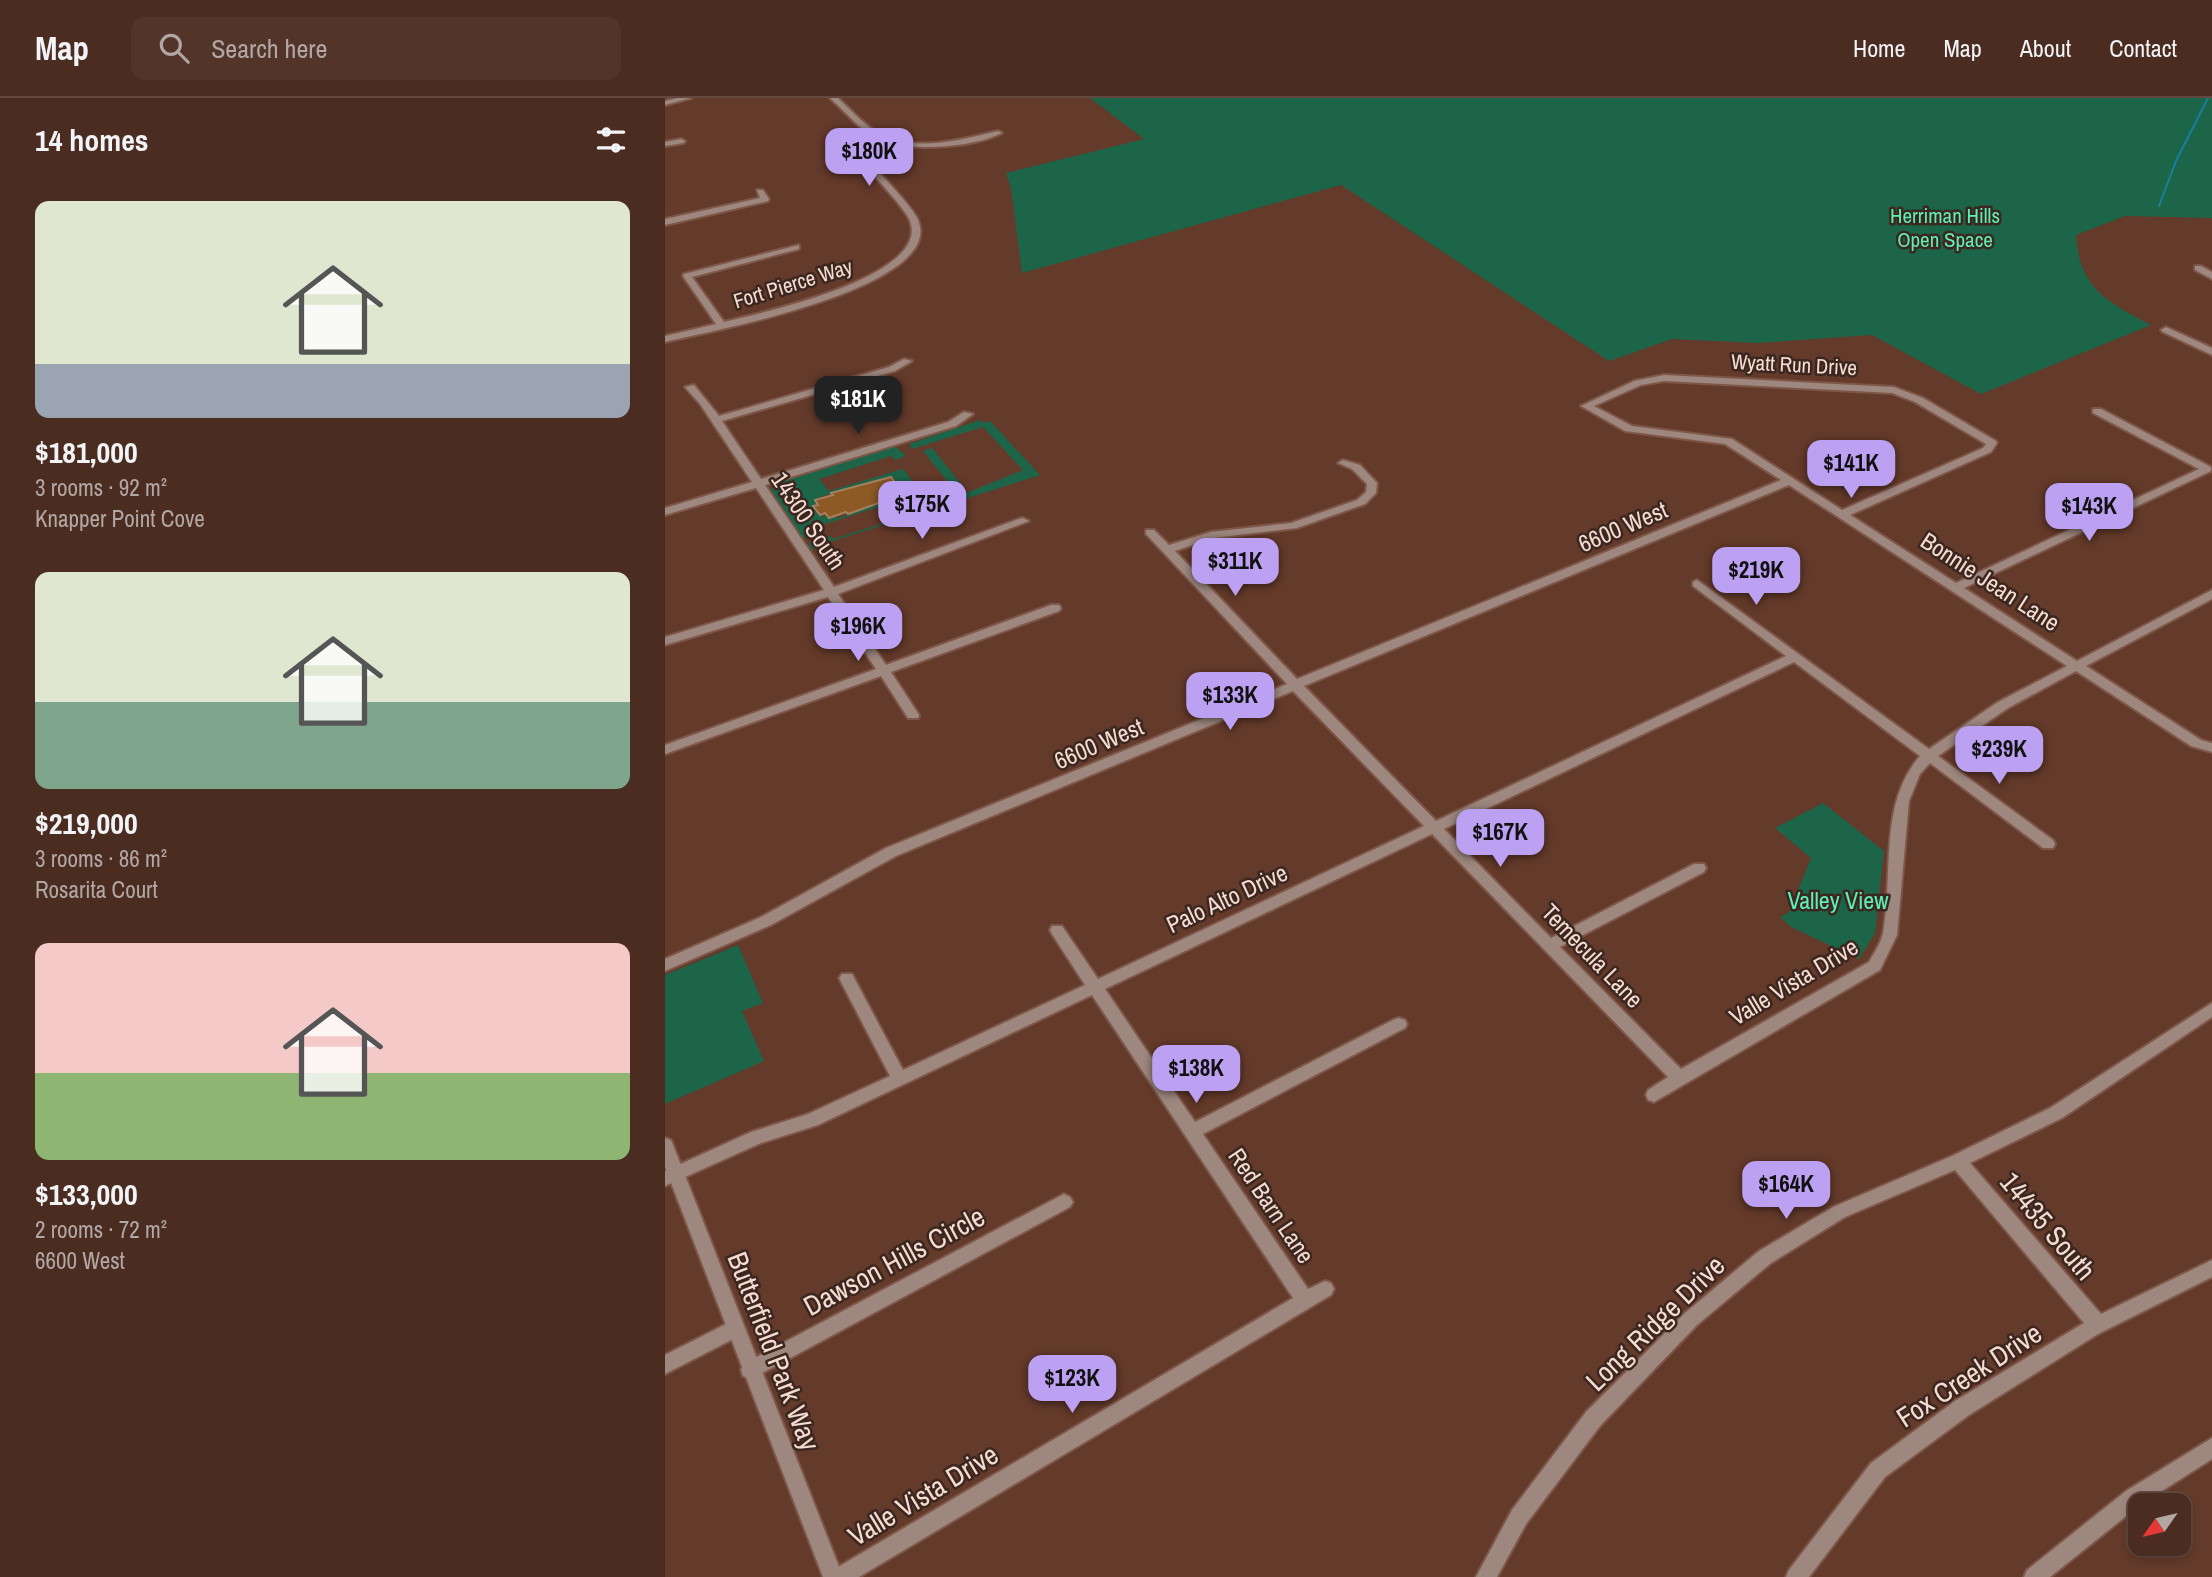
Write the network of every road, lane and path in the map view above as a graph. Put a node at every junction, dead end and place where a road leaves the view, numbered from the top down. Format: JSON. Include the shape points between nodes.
{"nodes":[{"id":1,"x":687,"y":98,"type":"edge"},
{"id":2,"x":834,"y":98,"type":"edge"},
{"id":3,"x":665,"y":103,"type":"edge"},
{"id":4,"x":998,"y":133,"type":"dead end"},
{"id":5,"x":882,"y":139,"type":"junction"},
{"id":6,"x":681,"y":141,"type":"dead end"},
{"id":7,"x":665,"y":144,"type":"edge"},
{"id":8,"x":760,"y":192,"type":"dead end"},
{"id":9,"x":665,"y":222,"type":"edge"},
{"id":10,"x":796,"y":247,"type":"dead end"},
{"id":11,"x":2198,"y":268,"type":"dead end"},
{"id":12,"x":2212,"y":276,"type":"edge"},
{"id":13,"x":721,"y":324,"type":"junction"},
{"id":14,"x":2165,"y":330,"type":"dead end"},
{"id":15,"x":665,"y":339,"type":"edge"},
{"id":16,"x":2212,"y":352,"type":"edge"},
{"id":17,"x":907,"y":361,"type":"dead end"},
{"id":18,"x":690,"y":387,"type":"dead end"},
{"id":19,"x":1586,"y":406,"type":"joint"},
{"id":20,"x":2098,"y":411,"type":"dead end"},
{"id":21,"x":968,"y":414,"type":"dead end"},
{"id":22,"x":716,"y":419,"type":"junction"},
{"id":23,"x":1343,"y":463,"type":"dead end"},
{"id":24,"x":1789,"y":481,"type":"junction"},
{"id":25,"x":758,"y":483,"type":"junction"},
{"id":26,"x":665,"y":512,"type":"edge"},
{"id":27,"x":1842,"y":514,"type":"junction"},
{"id":28,"x":1023,"y":521,"type":"dead end"},
{"id":29,"x":1150,"y":532,"type":"dead end"},
{"id":30,"x":1167,"y":550,"type":"junction"},
{"id":31,"x":1697,"y":584,"type":"dead end"},
{"id":32,"x":1957,"y":587,"type":"junction"},
{"id":33,"x":831,"y":593,"type":"junction"},
{"id":34,"x":2212,"y":594,"type":"edge"},
{"id":35,"x":1055,"y":608,"type":"dead end"},
{"id":36,"x":665,"y":641,"type":"edge"},
{"id":37,"x":1795,"y":657,"type":"junction"},
{"id":38,"x":2078,"y":668,"type":"junction"},
{"id":39,"x":883,"y":671,"type":"junction"},
{"id":40,"x":1296,"y":686,"type":"junction"},
{"id":41,"x":913,"y":715,"type":"dead end"},
{"id":42,"x":2212,"y":747,"type":"edge"},
{"id":43,"x":665,"y":750,"type":"edge"},
{"id":44,"x":1929,"y":755,"type":"junction"},
{"id":45,"x":1435,"y":826,"type":"junction"},
{"id":46,"x":2048,"y":844,"type":"dead end"},
{"id":47,"x":1699,"y":868,"type":"dead end"},
{"id":48,"x":1057,"y":930,"type":"dead end"},
{"id":49,"x":1549,"y":946,"type":"junction"},
{"id":50,"x":665,"y":965,"type":"edge"},
{"id":51,"x":847,"y":978,"type":"dead end"},
{"id":52,"x":1095,"y":987,"type":"junction"},
{"id":53,"x":2212,"y":1009,"type":"edge"},
{"id":54,"x":1399,"y":1024,"type":"dead end"},
{"id":55,"x":1679,"y":1078,"type":"junction"},
{"id":56,"x":901,"y":1079,"type":"junction"},
{"id":57,"x":1654,"y":1095,"type":"dead end"},
{"id":58,"x":1191,"y":1132,"type":"junction"},
{"id":59,"x":665,"y":1145,"type":"edge"},
{"id":60,"x":1958,"y":1161,"type":"junction"},
{"id":61,"x":670,"y":1177,"type":"edge"},
{"id":62,"x":1064,"y":1202,"type":"dead end"},
{"id":63,"x":2212,"y":1268,"type":"edge"},
{"id":64,"x":1325,"y":1289,"type":"dead end"},
{"id":65,"x":1305,"y":1300,"type":"junction"},
{"id":66,"x":2098,"y":1325,"type":"junction"},
{"id":67,"x":734,"y":1329,"type":"junction"},
{"id":68,"x":665,"y":1364,"type":"edge"},
{"id":69,"x":750,"y":1370,"type":"junction"},
{"id":70,"x":2212,"y":1448,"type":"edge"},
{"id":71,"x":833,"y":1577,"type":"edge"},
{"id":72,"x":839,"y":1577,"type":"edge"},
{"id":73,"x":1486,"y":1577,"type":"edge"},
{"id":74,"x":1796,"y":1577,"type":"edge"},
{"id":75,"x":2034,"y":1577,"type":"edge"}],
"edges":[{"from":1,"to":3,"type":"street"},
{"from":2,"to":5,"type":"street"},
{"from":4,"to":5,"type":"street","via":[[927,144]]},
{"from":5,"to":13,"type":"street","name":"Fort Pierce Way","via":[[864,150],[866,162],[914,220],[912,248],[899,262],[862,282]]},
{"from":6,"to":7,"type":"street"},
{"from":8,"to":9,"type":"street","via":[[765,199]]},
{"from":10,"to":13,"type":"street","via":[[687,275]]},
{"from":11,"to":12,"type":"street"},
{"from":13,"to":15,"type":"street","name":"Fort Pierce Way"},
{"from":14,"to":16,"type":"street"},
{"from":17,"to":22,"type":"street","via":[[893,369]]},
{"from":18,"to":22,"type":"street","name":"14300 South"},
{"from":19,"to":24,"type":"street","name":"Bonnie Jean Lane","via":[[1629,429],[1728,441]]},
{"from":19,"to":27,"type":"street","name":"Wyatt Run Drive","via":[[1638,383],[1664,378],[1894,390],[1992,443],[1987,450]]},
{"from":20,"to":32,"type":"street","via":[[2207,469]]},
{"from":21,"to":25,"type":"street","via":[[952,424]]},
{"from":22,"to":25,"type":"street","name":"14300 South"},
{"from":23,"to":30,"type":"street","via":[[1356,467],[1372,483],[1371,493],[1361,502],[1293,526],[1211,535]]},
{"from":24,"to":27,"type":"street","name":"Bonnie Jean Lane"},
{"from":24,"to":40,"type":"street","name":"6600 West"},
{"from":25,"to":26,"type":"street"},
{"from":25,"to":33,"type":"street","name":"14300 South"},
{"from":27,"to":32,"type":"street","name":"Bonnie Jean Lane"},
{"from":28,"to":33,"type":"street"},
{"from":29,"to":30,"type":"street","name":"Temecula Lane"},
{"from":30,"to":40,"type":"street","name":"Temecula Lane"},
{"from":31,"to":37,"type":"street"},
{"from":32,"to":38,"type":"street","name":"Bonnie Jean Lane"},
{"from":33,"to":36,"type":"street"},
{"from":33,"to":39,"type":"street","name":"14300 South"},
{"from":34,"to":38,"type":"street","name":"Valle Vista Drive"},
{"from":35,"to":39,"type":"street"},
{"from":37,"to":44,"type":"street"},
{"from":37,"to":45,"type":"street","name":"Palo Alto Drive"},
{"from":38,"to":42,"type":"street","name":"Bonnie Jean Lane","via":[[2196,743]]},
{"from":38,"to":44,"type":"street","name":"Valle Vista Drive","via":[[2003,705]]},
{"from":39,"to":41,"type":"street","name":"14300 South"},
{"from":39,"to":43,"type":"street"},
{"from":40,"to":45,"type":"street","name":"Temecula Lane"},
{"from":40,"to":50,"type":"street","name":"6600 West","via":[[891,852],[766,921]]},
{"from":44,"to":46,"type":"street"},
{"from":44,"to":55,"type":"street","name":"Valle Vista Drive","via":[[1914,772],[1902,800],[1890,935],[1875,966]]},
{"from":45,"to":49,"type":"street","name":"Temecula Lane"},
{"from":45,"to":52,"type":"street","name":"Palo Alto Drive"},
{"from":47,"to":49,"type":"street"},
{"from":48,"to":52,"type":"street","name":"Red Barn Lane"},
{"from":49,"to":55,"type":"street","name":"Temecula Lane"},
{"from":51,"to":56,"type":"street"},
{"from":52,"to":56,"type":"street","name":"Palo Alto Drive"},
{"from":52,"to":58,"type":"street","name":"Red Barn Lane"},
{"from":53,"to":60,"type":"street","name":"Long Ridge Drive","via":[[2056,1113]]},
{"from":54,"to":58,"type":"street"},
{"from":55,"to":57,"type":"street","name":"Valle Vista Drive"},
{"from":56,"to":61,"type":"street","name":"Palo Alto Drive"},
{"from":58,"to":65,"type":"street","name":"Red Barn Lane"},
{"from":59,"to":61,"type":"street","name":"Butterfield Park Way"},
{"from":60,"to":66,"type":"street","name":"14435 South"},
{"from":60,"to":73,"type":"street","name":"Long Ridge Drive","via":[[1839,1212],[1765,1257],[1691,1319],[1593,1419],[1519,1517]]},
{"from":61,"to":67,"type":"street","name":"Butterfield Park Way"},
{"from":62,"to":69,"type":"street","name":"Dawson Hills Circle"},
{"from":63,"to":66,"type":"street","name":"Fox Creek Drive"},
{"from":64,"to":65,"type":"street","name":"Valle Vista Drive"},
{"from":65,"to":72,"type":"street","name":"Valle Vista Drive"},
{"from":66,"to":74,"type":"street","name":"Fox Creek Drive","via":[[1962,1408],[1878,1470]]},
{"from":67,"to":68,"type":"street"},
{"from":67,"to":69,"type":"street","name":"Butterfield Park Way"},
{"from":69,"to":71,"type":"street","name":"Butterfield Park Way"},
{"from":70,"to":75,"type":"street","via":[[2133,1498]]}]}
